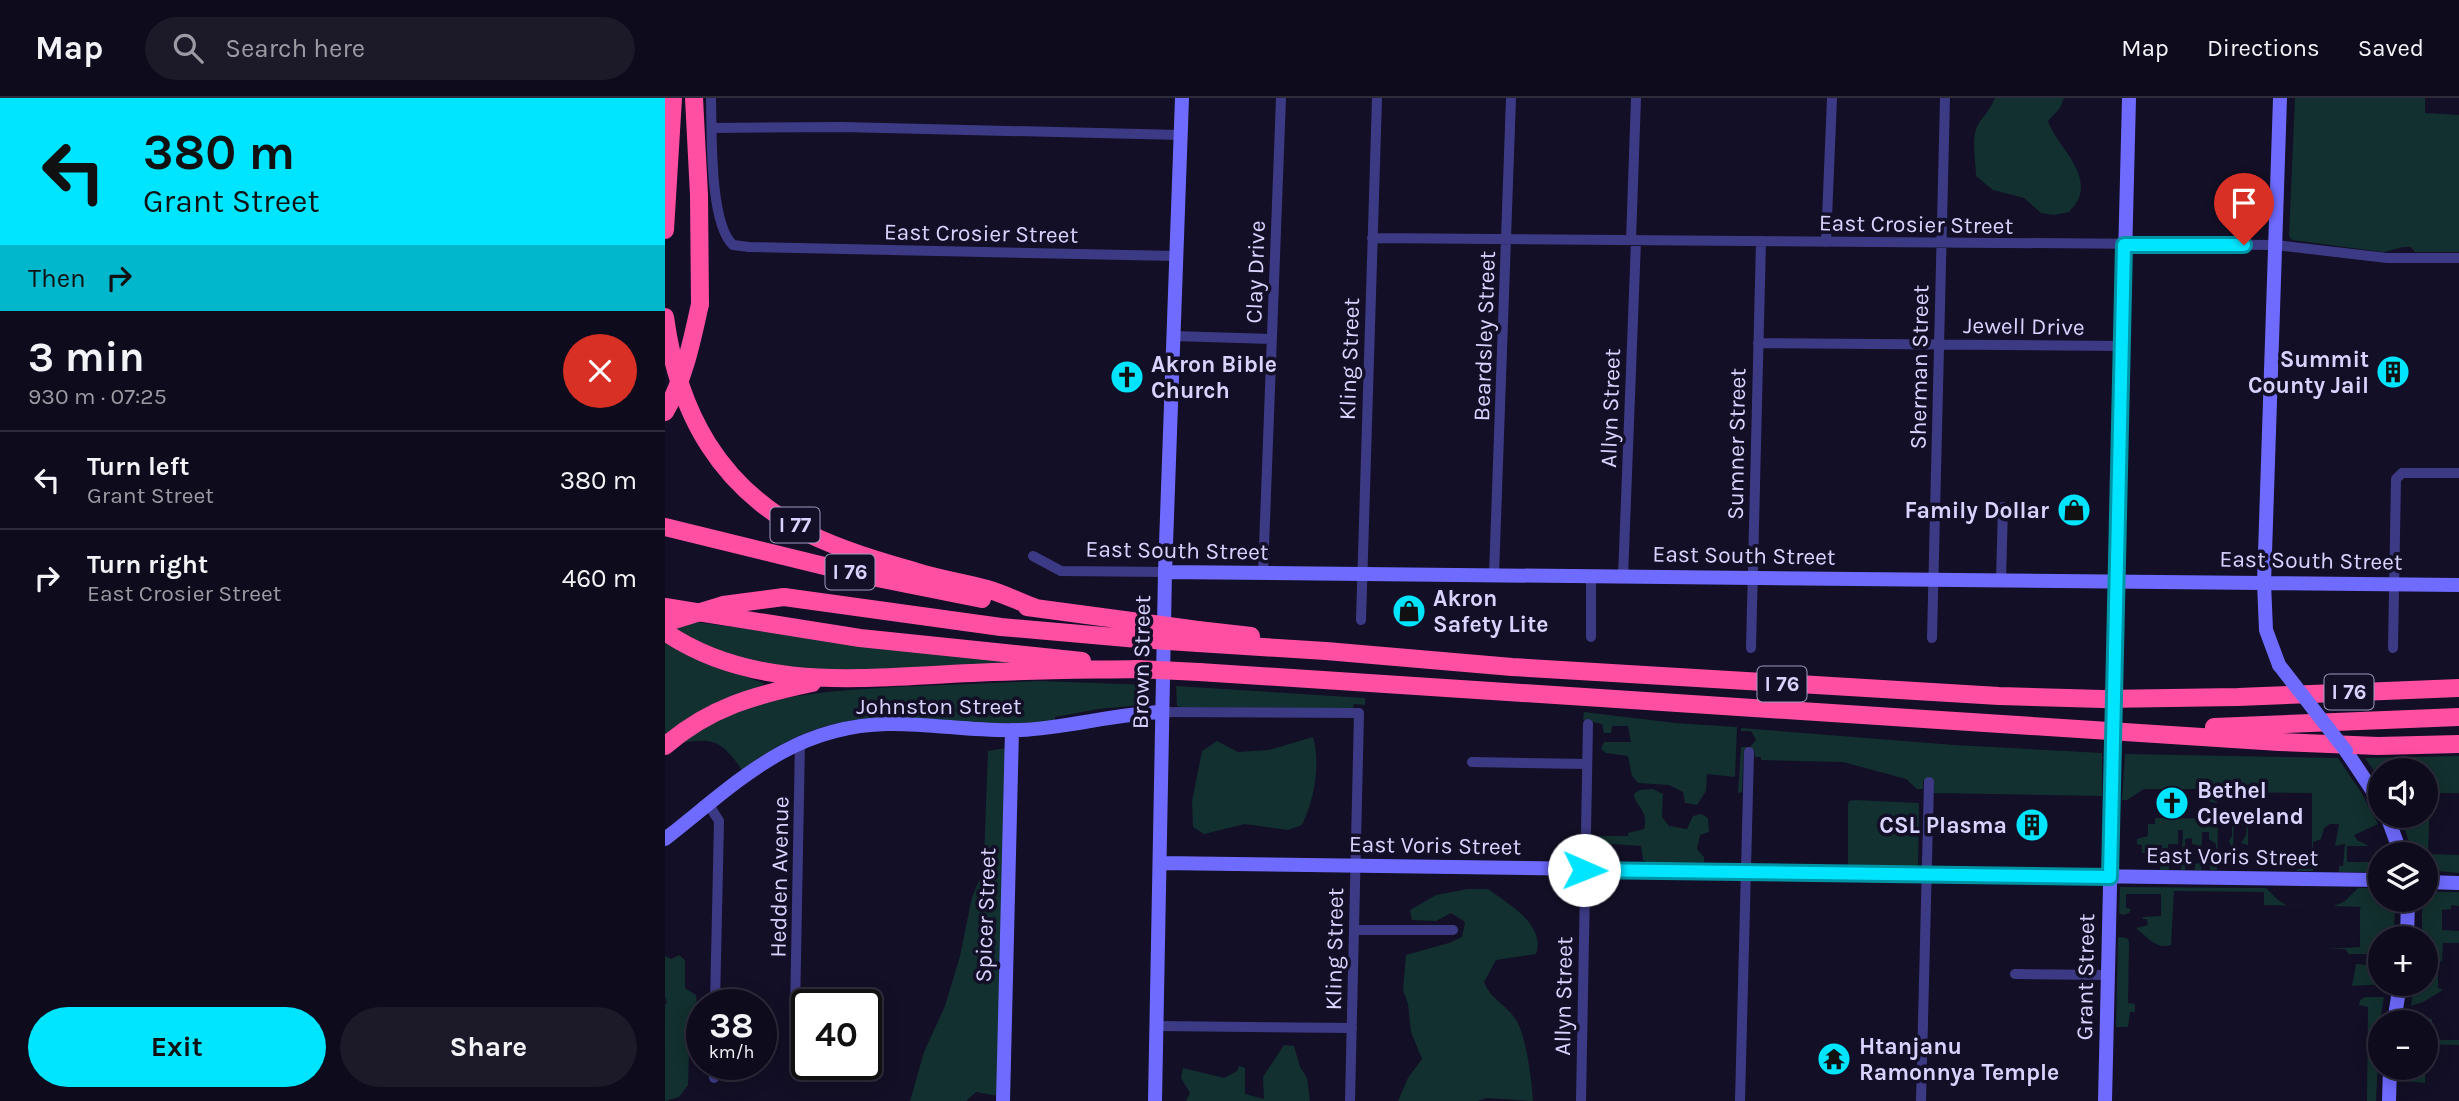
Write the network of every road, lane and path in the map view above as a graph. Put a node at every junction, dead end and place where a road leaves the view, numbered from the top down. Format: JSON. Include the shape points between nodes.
{"nodes":[{"id":1,"x":673,"y":98,"type":"edge"},
{"id":2,"x":694,"y":98,"type":"edge"},
{"id":3,"x":711,"y":98,"type":"edge"},
{"id":4,"x":1182,"y":98,"type":"edge"},
{"id":5,"x":1281,"y":98,"type":"edge"},
{"id":6,"x":1377,"y":98,"type":"edge"},
{"id":7,"x":1511,"y":98,"type":"edge"},
{"id":8,"x":1636,"y":98,"type":"edge"},
{"id":9,"x":1832,"y":98,"type":"edge"},
{"id":10,"x":1945,"y":98,"type":"edge"},
{"id":11,"x":2129,"y":98,"type":"edge"},
{"id":12,"x":2280,"y":98,"type":"edge"},
{"id":13,"x":712,"y":128,"type":"junction"},
{"id":14,"x":1181,"y":135,"type":"junction"},
{"id":15,"x":665,"y":230,"type":"edge"},
{"id":16,"x":1372,"y":238,"type":"junction"},
{"id":17,"x":1507,"y":239,"type":"junction"},
{"id":18,"x":1633,"y":240,"type":"junction"},
{"id":19,"x":1761,"y":241,"type":"junction"},
{"id":20,"x":1826,"y":242,"type":"junction"},
{"id":21,"x":1941,"y":243,"type":"junction"},
{"id":22,"x":2124,"y":245,"type":"junction"},
{"id":23,"x":2276,"y":245,"type":"junction"},
{"id":24,"x":1176,"y":256,"type":"junction"},
{"id":25,"x":2459,"y":258,"type":"edge"},
{"id":26,"x":665,"y":317,"type":"edge"},
{"id":27,"x":1173,"y":336,"type":"junction"},
{"id":28,"x":1272,"y":339,"type":"junction"},
{"id":29,"x":1758,"y":344,"type":"junction"},
{"id":30,"x":1938,"y":344,"type":"junction"},
{"id":31,"x":2122,"y":346,"type":"junction"},
{"id":32,"x":665,"y":412,"type":"edge"},
{"id":33,"x":2459,"y":473,"type":"edge"},
{"id":34,"x":2003,"y":507,"type":"dead end"},
{"id":35,"x":665,"y":527,"type":"edge"},
{"id":36,"x":1033,"y":556,"type":"dead end"},
{"id":37,"x":1165,"y":572,"type":"junction"},
{"id":38,"x":1263,"y":573,"type":"junction"},
{"id":39,"x":1362,"y":574,"type":"junction"},
{"id":40,"x":1494,"y":575,"type":"junction"},
{"id":41,"x":1591,"y":576,"type":"junction"},
{"id":42,"x":1623,"y":577,"type":"junction"},
{"id":43,"x":1752,"y":579,"type":"junction"},
{"id":44,"x":1933,"y":579,"type":"junction"},
{"id":45,"x":2001,"y":580,"type":"junction"},
{"id":46,"x":2116,"y":581,"type":"junction"},
{"id":47,"x":2264,"y":583,"type":"junction"},
{"id":48,"x":2392,"y":584,"type":"junction"},
{"id":49,"x":2459,"y":584,"type":"edge"},
{"id":50,"x":665,"y":607,"type":"edge"},
{"id":51,"x":1037,"y":608,"type":"junction"},
{"id":52,"x":1361,"y":620,"type":"dead end"},
{"id":53,"x":665,"y":624,"type":"edge"},
{"id":54,"x":1138,"y":631,"type":"junction"},
{"id":55,"x":665,"y":632,"type":"edge"},
{"id":56,"x":1591,"y":637,"type":"dead end"},
{"id":57,"x":1932,"y":638,"type":"dead end"},
{"id":58,"x":1751,"y":648,"type":"dead end"},
{"id":59,"x":2393,"y":648,"type":"dead end"},
{"id":60,"x":1138,"y":669,"type":"junction"},
{"id":61,"x":2459,"y":676,"type":"edge"},
{"id":62,"x":829,"y":679,"type":"junction"},
{"id":63,"x":2459,"y":688,"type":"edge"},
{"id":64,"x":2238,"y":697,"type":"junction"},
{"id":65,"x":1162,"y":712,"type":"junction"},
{"id":66,"x":2459,"y":717,"type":"edge"},
{"id":67,"x":1588,"y":724,"type":"dead end"},
{"id":68,"x":1013,"y":730,"type":"junction"},
{"id":69,"x":2127,"y":731,"type":"junction"},
{"id":70,"x":800,"y":741,"type":"junction"},
{"id":71,"x":2459,"y":744,"type":"edge"},
{"id":72,"x":665,"y":746,"type":"edge"},
{"id":73,"x":1749,"y":752,"type":"dead end"},
{"id":74,"x":1472,"y":762,"type":"dead end"},
{"id":75,"x":1587,"y":764,"type":"junction"},
{"id":76,"x":1929,"y":782,"type":"dead end"},
{"id":77,"x":2368,"y":783,"type":"edge"},
{"id":78,"x":709,"y":805,"type":"junction"},
{"id":79,"x":665,"y":839,"type":"edge"},
{"id":80,"x":1160,"y":863,"type":"junction"},
{"id":81,"x":1355,"y":867,"type":"junction"},
{"id":82,"x":1584,"y":870,"type":"junction"},
{"id":83,"x":1746,"y":872,"type":"junction"},
{"id":84,"x":1926,"y":875,"type":"junction"},
{"id":85,"x":2110,"y":877,"type":"junction"},
{"id":86,"x":2368,"y":880,"type":"edge"},
{"id":87,"x":2438,"y":882,"type":"edge"},
{"id":88,"x":2459,"y":883,"type":"edge"},
{"id":89,"x":1354,"y":929,"type":"junction"},
{"id":90,"x":1453,"y":930,"type":"dead end"},
{"id":91,"x":2015,"y":974,"type":"dead end"},
{"id":92,"x":2108,"y":975,"type":"junction"},
{"id":93,"x":715,"y":989,"type":"edge"},
{"id":94,"x":795,"y":989,"type":"edge"},
{"id":95,"x":1157,"y":1026,"type":"junction"},
{"id":96,"x":1352,"y":1028,"type":"junction"},
{"id":97,"x":2390,"y":1080,"type":"edge"},
{"id":98,"x":1003,"y":1101,"type":"edge"},
{"id":99,"x":1155,"y":1101,"type":"edge"},
{"id":100,"x":1350,"y":1101,"type":"edge"},
{"id":101,"x":1581,"y":1101,"type":"edge"},
{"id":102,"x":1740,"y":1101,"type":"edge"},
{"id":103,"x":1921,"y":1101,"type":"edge"},
{"id":104,"x":2105,"y":1101,"type":"edge"},
{"id":105,"x":2389,"y":1101,"type":"edge"}],
"edges":[{"from":1,"to":15,"type":"highway"},
{"from":2,"to":32,"type":"highway","bridge":true,"via":[[700,304],[690,351]]},
{"from":3,"to":13,"type":"street","name":"East Crosier Street"},
{"from":4,"to":14,"type":"main road","name":"Brown Street"},
{"from":5,"to":28,"type":"street","name":"Clay Drive"},
{"from":6,"to":16,"type":"street","name":"Kling Street"},
{"from":7,"to":17,"type":"street","name":"Beardsley Street"},
{"from":8,"to":18,"type":"street","name":"Allyn Street"},
{"from":9,"to":20,"type":"street"},
{"from":10,"to":21,"type":"street","name":"Sherman Street"},
{"from":11,"to":22,"type":"main road","name":"Grant Street"},
{"from":12,"to":23,"type":"main road"},
{"from":13,"to":14,"type":"street"},
{"from":13,"to":24,"type":"street","name":"East Crosier Street","via":[[715,188],[727,238],[740,247]]},
{"from":14,"to":24,"type":"main road","name":"Brown Street"},
{"from":16,"to":17,"type":"street","name":"East Crosier Street"},
{"from":16,"to":39,"type":"street","name":"Kling Street"},
{"from":17,"to":18,"type":"street","name":"East Crosier Street"},
{"from":17,"to":40,"type":"street","name":"Beardsley Street"},
{"from":18,"to":19,"type":"street","name":"East Crosier Street"},
{"from":18,"to":42,"type":"street","name":"Allyn Street"},
{"from":19,"to":20,"type":"street","name":"East Crosier Street"},
{"from":19,"to":29,"type":"street","name":"Sumner Street"},
{"from":20,"to":21,"type":"street","name":"East Crosier Street"},
{"from":21,"to":22,"type":"street","name":"East Crosier Street"},
{"from":21,"to":30,"type":"street","name":"Sherman Street"},
{"from":22,"to":23,"type":"street","name":"East Crosier Street"},
{"from":22,"to":31,"type":"main road","name":"Grant Street"},
{"from":23,"to":25,"type":"street","name":"East Crosier Street","via":[[2387,258]]},
{"from":23,"to":47,"type":"main road"},
{"from":24,"to":27,"type":"main road","name":"Brown Street"},
{"from":26,"to":51,"type":"highway","number":"I 77","via":[[683,398],[695,424],[720,463],[751,495],[808,533],[845,549]]},
{"from":27,"to":28,"type":"street"},
{"from":27,"to":37,"type":"main road","name":"Brown Street"},
{"from":28,"to":38,"type":"street","name":"Clay Drive"},
{"from":29,"to":30,"type":"street","name":"Jewell Drive"},
{"from":29,"to":43,"type":"street","name":"Sumner Street"},
{"from":30,"to":31,"type":"street","name":"Jewell Drive"},
{"from":30,"to":44,"type":"street","name":"Sherman Street"},
{"from":31,"to":46,"type":"main road","name":"Grant Street"},
{"from":33,"to":48,"type":"street","via":[[2402,472],[2396,479]]},
{"from":34,"to":45,"type":"street"},
{"from":35,"to":51,"type":"highway","number":"I 76","via":[[884,580]]},
{"from":36,"to":37,"type":"street","name":"East South Street","via":[[1061,571]]},
{"from":37,"to":38,"type":"main road","name":"East South Street"},
{"from":37,"to":65,"type":"main road","name":"Brown Street"},
{"from":38,"to":39,"type":"main road","name":"East South Street"},
{"from":39,"to":40,"type":"main road","name":"East South Street"},
{"from":39,"to":52,"type":"street","name":"Kling Street"},
{"from":40,"to":41,"type":"main road","name":"East South Street"},
{"from":41,"to":42,"type":"main road","name":"East South Street"},
{"from":41,"to":56,"type":"street"},
{"from":42,"to":43,"type":"main road","name":"East South Street"},
{"from":43,"to":44,"type":"main road","name":"East South Street"},
{"from":43,"to":58,"type":"street","name":"Sumner Street"},
{"from":44,"to":45,"type":"main road","name":"East South Street"},
{"from":44,"to":57,"type":"street","name":"Sherman Street"},
{"from":45,"to":46,"type":"main road","name":"East South Street"},
{"from":46,"to":47,"type":"main road","name":"East South Street"},
{"from":46,"to":85,"type":"main road","name":"Grant Street","bridge":true},
{"from":47,"to":48,"type":"main road","name":"East South Street"},
{"from":47,"to":77,"type":"main road","bridge":true,"via":[[2266,630],[2279,665]]},
{"from":48,"to":49,"type":"main road","name":"East South Street"},
{"from":48,"to":59,"type":"street"},
{"from":50,"to":60,"type":"highway","number":"I 76","via":[[860,638]]},
{"from":51,"to":54,"type":"highway","number":"I 76"},
{"from":53,"to":54,"type":"highway","bridge":true,"via":[[723,605],[784,597],[1002,627]]},
{"from":54,"to":64,"type":"highway","number":"I 76","bridge":true,"via":[[1513,667],[1926,693],[2103,699]]},
{"from":55,"to":62,"type":"highway","via":[[730,664]]},
{"from":60,"to":62,"type":"highway"},
{"from":60,"to":69,"type":"highway","number":"I 76","bridge":true},
{"from":61,"to":64,"type":"highway"},
{"from":62,"to":72,"type":"highway","via":[[754,695],[695,723]]},
{"from":63,"to":64,"type":"highway","number":"I 76"},
{"from":65,"to":68,"type":"main road","name":"Johnston Street"},
{"from":65,"to":80,"type":"main road","name":"Brown Street"},
{"from":65,"to":81,"type":"street","name":"Kling Street","via":[[1359,713]]},
{"from":66,"to":69,"type":"highway","number":"I 76"},
{"from":67,"to":75,"type":"street","name":"Allyn Street"},
{"from":68,"to":70,"type":"main road","name":"Johnston Street","via":[[868,725]]},
{"from":68,"to":98,"type":"main road","name":"Spicer Street"},
{"from":69,"to":71,"type":"highway","via":[[2341,744]]},
{"from":70,"to":78,"type":"main road","name":"Johnston Street"},
{"from":70,"to":94,"type":"street","name":"Hedden Avenue"},
{"from":73,"to":83,"type":"street"},
{"from":74,"to":75,"type":"street"},
{"from":75,"to":82,"type":"street","name":"Allyn Street"},
{"from":76,"to":84,"type":"street"},
{"from":78,"to":79,"type":"main road","name":"Johnston Street"},
{"from":78,"to":93,"type":"street","via":[[719,821]]},
{"from":80,"to":81,"type":"main road","name":"East Voris Street"},
{"from":80,"to":95,"type":"main road","name":"Brown Street"},
{"from":81,"to":82,"type":"main road","name":"East Voris Street"},
{"from":81,"to":89,"type":"street","name":"Kling Street"},
{"from":82,"to":83,"type":"main road","name":"East Voris Street"},
{"from":82,"to":101,"type":"street","name":"Allyn Street"},
{"from":83,"to":84,"type":"main road","name":"East Voris Street"},
{"from":83,"to":102,"type":"street"},
{"from":84,"to":85,"type":"main road","name":"East Voris Street"},
{"from":84,"to":103,"type":"street"},
{"from":85,"to":86,"type":"main road","name":"East Voris Street"},
{"from":85,"to":92,"type":"main road","name":"Grant Street"},
{"from":87,"to":88,"type":"main road"},
{"from":89,"to":90,"type":"street"},
{"from":89,"to":96,"type":"street","name":"Kling Street"},
{"from":91,"to":92,"type":"street"},
{"from":92,"to":104,"type":"main road","name":"Grant Street"},
{"from":95,"to":96,"type":"street"},
{"from":95,"to":99,"type":"main road","name":"Brown Street"},
{"from":96,"to":100,"type":"street","name":"Kling Street"},
{"from":97,"to":105,"type":"main road"}]}
